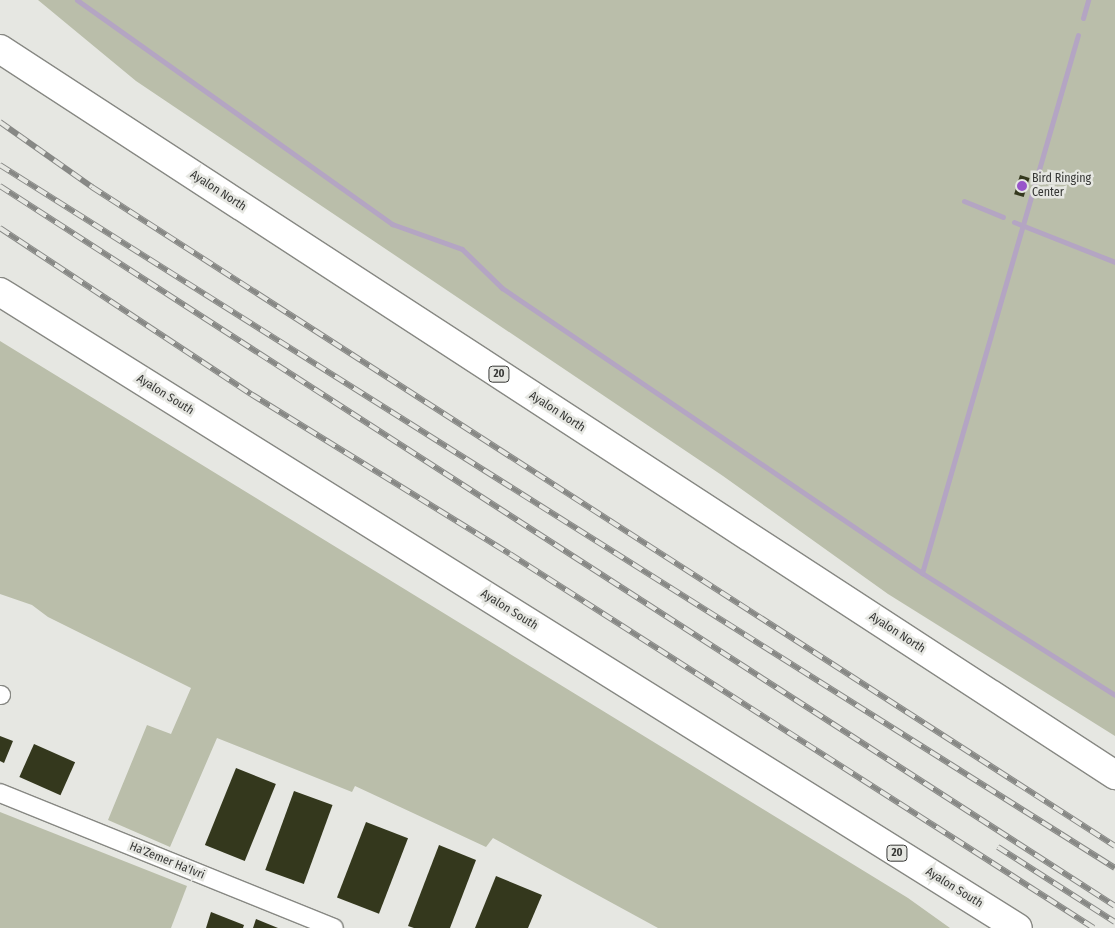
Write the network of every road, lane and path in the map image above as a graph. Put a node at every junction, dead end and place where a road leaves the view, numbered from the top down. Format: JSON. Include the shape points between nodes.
{"nodes":[{"id":1,"x":0,"y":34,"type":"edge"},
{"id":2,"x":0,"y":49,"type":"edge"},
{"id":3,"x":239,"y":204,"type":"junction"},
{"id":4,"x":0,"y":292,"type":"edge"},
{"id":5,"x":1115,"y":775,"type":"edge"},
{"id":6,"x":0,"y":793,"type":"edge"},
{"id":7,"x":334,"y":928,"type":"edge"},
{"id":8,"x":1018,"y":928,"type":"edge"}],
"edges":[{"from":1,"to":3,"type":"highway"},
{"from":2,"to":3,"type":"highway","name":"Ayalon North","number":"20"},
{"from":3,"to":5,"type":"highway","name":"Ayalon North","number":"20"},
{"from":4,"to":8,"type":"highway","name":"Ayalon South","number":"20"},
{"from":6,"to":7,"type":"street","name":"Ha'Zemer Ha'Ivri"}]}
